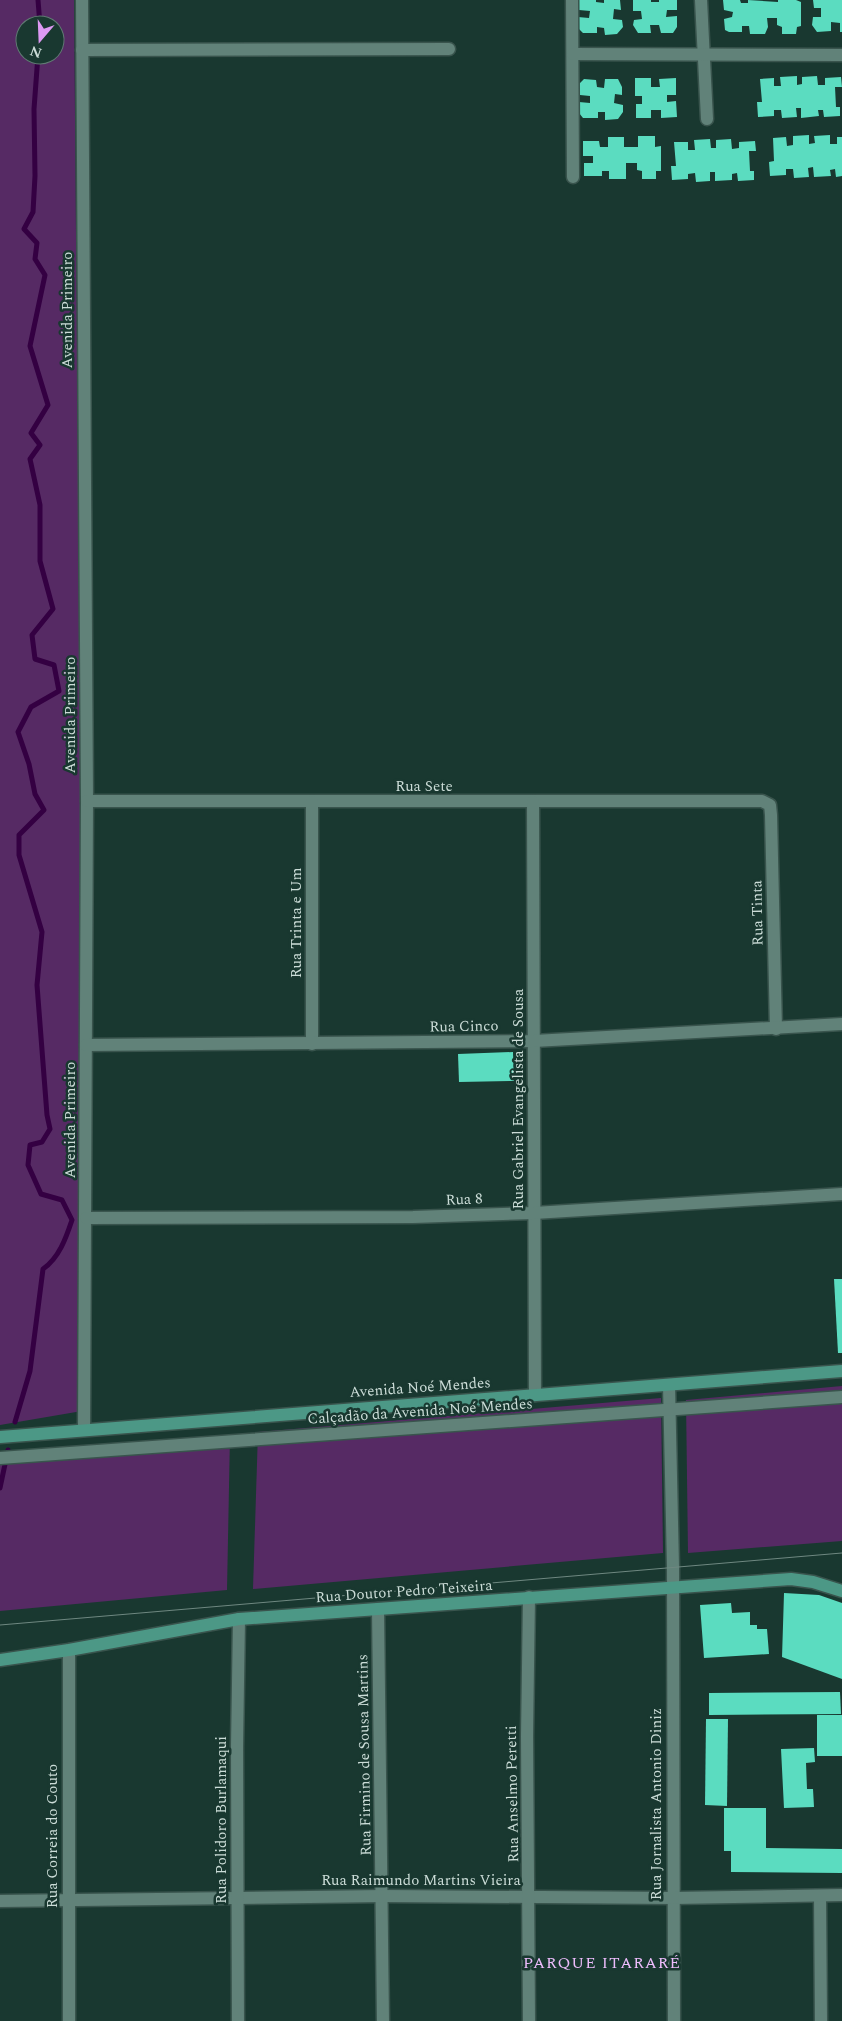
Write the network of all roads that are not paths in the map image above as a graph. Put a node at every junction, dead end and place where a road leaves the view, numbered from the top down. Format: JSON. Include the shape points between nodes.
{"nodes":[{"id":1,"x":82,"y":0,"type":"edge"},
{"id":2,"x":572,"y":0,"type":"edge"},
{"id":3,"x":701,"y":0,"type":"edge"},
{"id":4,"x":450,"y":49,"type":"dead end"},
{"id":5,"x":82,"y":50,"type":"junction"},
{"id":6,"x":572,"y":54,"type":"junction"},
{"id":7,"x":704,"y":54,"type":"junction"},
{"id":8,"x":842,"y":55,"type":"edge"},
{"id":9,"x":707,"y":119,"type":"dead end"},
{"id":10,"x":573,"y":177,"type":"dead end"},
{"id":11,"x":87,"y":801,"type":"junction"},
{"id":12,"x":762,"y":801,"type":"joint"},
{"id":13,"x":312,"y":802,"type":"junction"},
{"id":14,"x":533,"y":802,"type":"junction"},
{"id":15,"x":842,"y":1024,"type":"edge"},
{"id":16,"x":776,"y":1029,"type":"junction"},
{"id":17,"x":534,"y":1041,"type":"junction"},
{"id":18,"x":312,"y":1044,"type":"junction"},
{"id":19,"x":86,"y":1045,"type":"junction"},
{"id":20,"x":842,"y":1194,"type":"edge"},
{"id":21,"x":534,"y":1213,"type":"junction"},
{"id":22,"x":86,"y":1218,"type":"junction"},
{"id":23,"x":842,"y":1370,"type":"edge"},
{"id":24,"x":669,"y":1384,"type":"junction"},
{"id":25,"x":535,"y":1395,"type":"junction"},
{"id":26,"x":842,"y":1397,"type":"edge"},
{"id":27,"x":670,"y":1411,"type":"junction"},
{"id":28,"x":84,"y":1430,"type":"junction"},
{"id":29,"x":0,"y":1437,"type":"edge"},
{"id":30,"x":0,"y":1458,"type":"edge"},
{"id":31,"x":672,"y":1587,"type":"junction"},
{"id":32,"x":842,"y":1591,"type":"edge"},
{"id":33,"x":529,"y":1598,"type":"junction"},
{"id":34,"x":378,"y":1608,"type":"junction"},
{"id":35,"x":239,"y":1620,"type":"junction"},
{"id":36,"x":69,"y":1650,"type":"junction"},
{"id":37,"x":0,"y":1660,"type":"edge"},
{"id":38,"x":842,"y":1895,"type":"edge"},
{"id":39,"x":383,"y":1896,"type":"junction"},
{"id":40,"x":529,"y":1896,"type":"junction"},
{"id":41,"x":820,"y":1896,"type":"junction"},
{"id":42,"x":237,"y":1898,"type":"junction"},
{"id":43,"x":673,"y":1898,"type":"junction"},
{"id":44,"x":68,"y":1899,"type":"junction"},
{"id":45,"x":0,"y":1901,"type":"edge"},
{"id":46,"x":69,"y":2021,"type":"edge"},
{"id":47,"x":238,"y":2021,"type":"edge"},
{"id":48,"x":383,"y":2021,"type":"edge"},
{"id":49,"x":529,"y":2021,"type":"edge"},
{"id":50,"x":674,"y":2021,"type":"edge"},
{"id":51,"x":821,"y":2021,"type":"edge"}],
"edges":[{"from":1,"to":5,"type":"street","name":"Avenida Primeiro"},
{"from":2,"to":6,"type":"street"},
{"from":3,"to":7,"type":"street"},
{"from":4,"to":5,"type":"street"},
{"from":5,"to":11,"type":"street","name":"Avenida Primeiro"},
{"from":6,"to":7,"type":"street"},
{"from":6,"to":10,"type":"street"},
{"from":7,"to":8,"type":"street"},
{"from":7,"to":9,"type":"street"},
{"from":11,"to":13,"type":"street","name":"Rua Sete"},
{"from":11,"to":19,"type":"street","name":"Avenida Primeiro"},
{"from":12,"to":14,"type":"street","name":"Rua Sete"},
{"from":12,"to":16,"type":"street","name":"Rua Tinta","via":[[770,806],[771,815]]},
{"from":13,"to":14,"type":"street","name":"Rua Sete"},
{"from":13,"to":18,"type":"street","name":"Rua Trinta e Um"},
{"from":14,"to":17,"type":"street","name":"Rua Gabriel Evangelista de Sousa"},
{"from":15,"to":16,"type":"street","name":"Rua Cinco"},
{"from":16,"to":17,"type":"street","name":"Rua Cinco"},
{"from":17,"to":18,"type":"street","name":"Rua Cinco"},
{"from":17,"to":21,"type":"street","name":"Rua Gabriel Evangelista de Sousa"},
{"from":18,"to":19,"type":"street","name":"Rua Cinco"},
{"from":19,"to":22,"type":"street","name":"Avenida Primeiro"},
{"from":20,"to":21,"type":"street","name":"Rua 8"},
{"from":21,"to":22,"type":"street","name":"Rua 8","via":[[413,1217]]},
{"from":21,"to":25,"type":"street","name":"Rua Gabriel Evangelista de Sousa"},
{"from":22,"to":28,"type":"street","name":"Avenida Primeiro"},
{"from":23,"to":24,"type":"main road","name":"Avenida Noé Mendes"},
{"from":24,"to":25,"type":"main road","name":"Avenida Noé Mendes"},
{"from":24,"to":27,"type":"street","name":"Rua Jornalista Antonio Diniz"},
{"from":25,"to":28,"type":"main road","name":"Avenida Noé Mendes"},
{"from":26,"to":27,"type":"street","name":"Calçadão da Avenida Noé Mendes"},
{"from":27,"to":30,"type":"street","name":"Calçadão da Avenida Noé Mendes"},
{"from":27,"to":31,"type":"street","name":"Rua Jornalista Antonio Diniz"},
{"from":28,"to":29,"type":"main road","name":"Avenida Noé Mendes"},
{"from":31,"to":32,"type":"main road","name":"Rua Doutor Pedro Teixeira","via":[[791,1579]]},
{"from":31,"to":33,"type":"main road","name":"Rua Doutor Pedro Teixeira"},
{"from":31,"to":43,"type":"street","name":"Rua Jornalista Antonio Diniz"},
{"from":33,"to":34,"type":"main road","name":"Rua Doutor Pedro Teixeira"},
{"from":33,"to":40,"type":"street","name":"Rua Anselmo Peretti"},
{"from":34,"to":35,"type":"main road","name":"Rua Doutor Pedro Teixeira"},
{"from":34,"to":39,"type":"street","name":"Rua Firmino de Sousa Martins"},
{"from":35,"to":36,"type":"main road","name":"Rua Doutor Pedro Teixeira"},
{"from":35,"to":42,"type":"street","name":"Rua Polidoro Burlamaqui"},
{"from":36,"to":37,"type":"main road","name":"Rua Doutor Pedro Teixeira"},
{"from":36,"to":44,"type":"street","name":"Rua Correia do Couto"},
{"from":38,"to":41,"type":"street","name":"Rua Raimundo Martins Vieira"},
{"from":39,"to":40,"type":"street","name":"Rua Raimundo Martins Vieira"},
{"from":39,"to":42,"type":"street","name":"Rua Raimundo Martins Vieira"},
{"from":39,"to":48,"type":"street","name":"Rua Firmino de Sousa Martins"},
{"from":40,"to":43,"type":"street","name":"Rua Raimundo Martins Vieira"},
{"from":40,"to":49,"type":"street","name":"Rua Anselmo Peretti"},
{"from":41,"to":43,"type":"street","name":"Rua Raimundo Martins Vieira"},
{"from":41,"to":51,"type":"street"},
{"from":42,"to":44,"type":"street","name":"Rua Raimundo Martins Vieira"},
{"from":42,"to":47,"type":"street","name":"Rua Polidoro Burlamaqui"},
{"from":43,"to":50,"type":"street","name":"Rua Jornalista Antonio Diniz"},
{"from":44,"to":45,"type":"street","name":"Rua Raimundo Martins Vieira"},
{"from":44,"to":46,"type":"street","name":"Rua Correia do Couto"}]}
